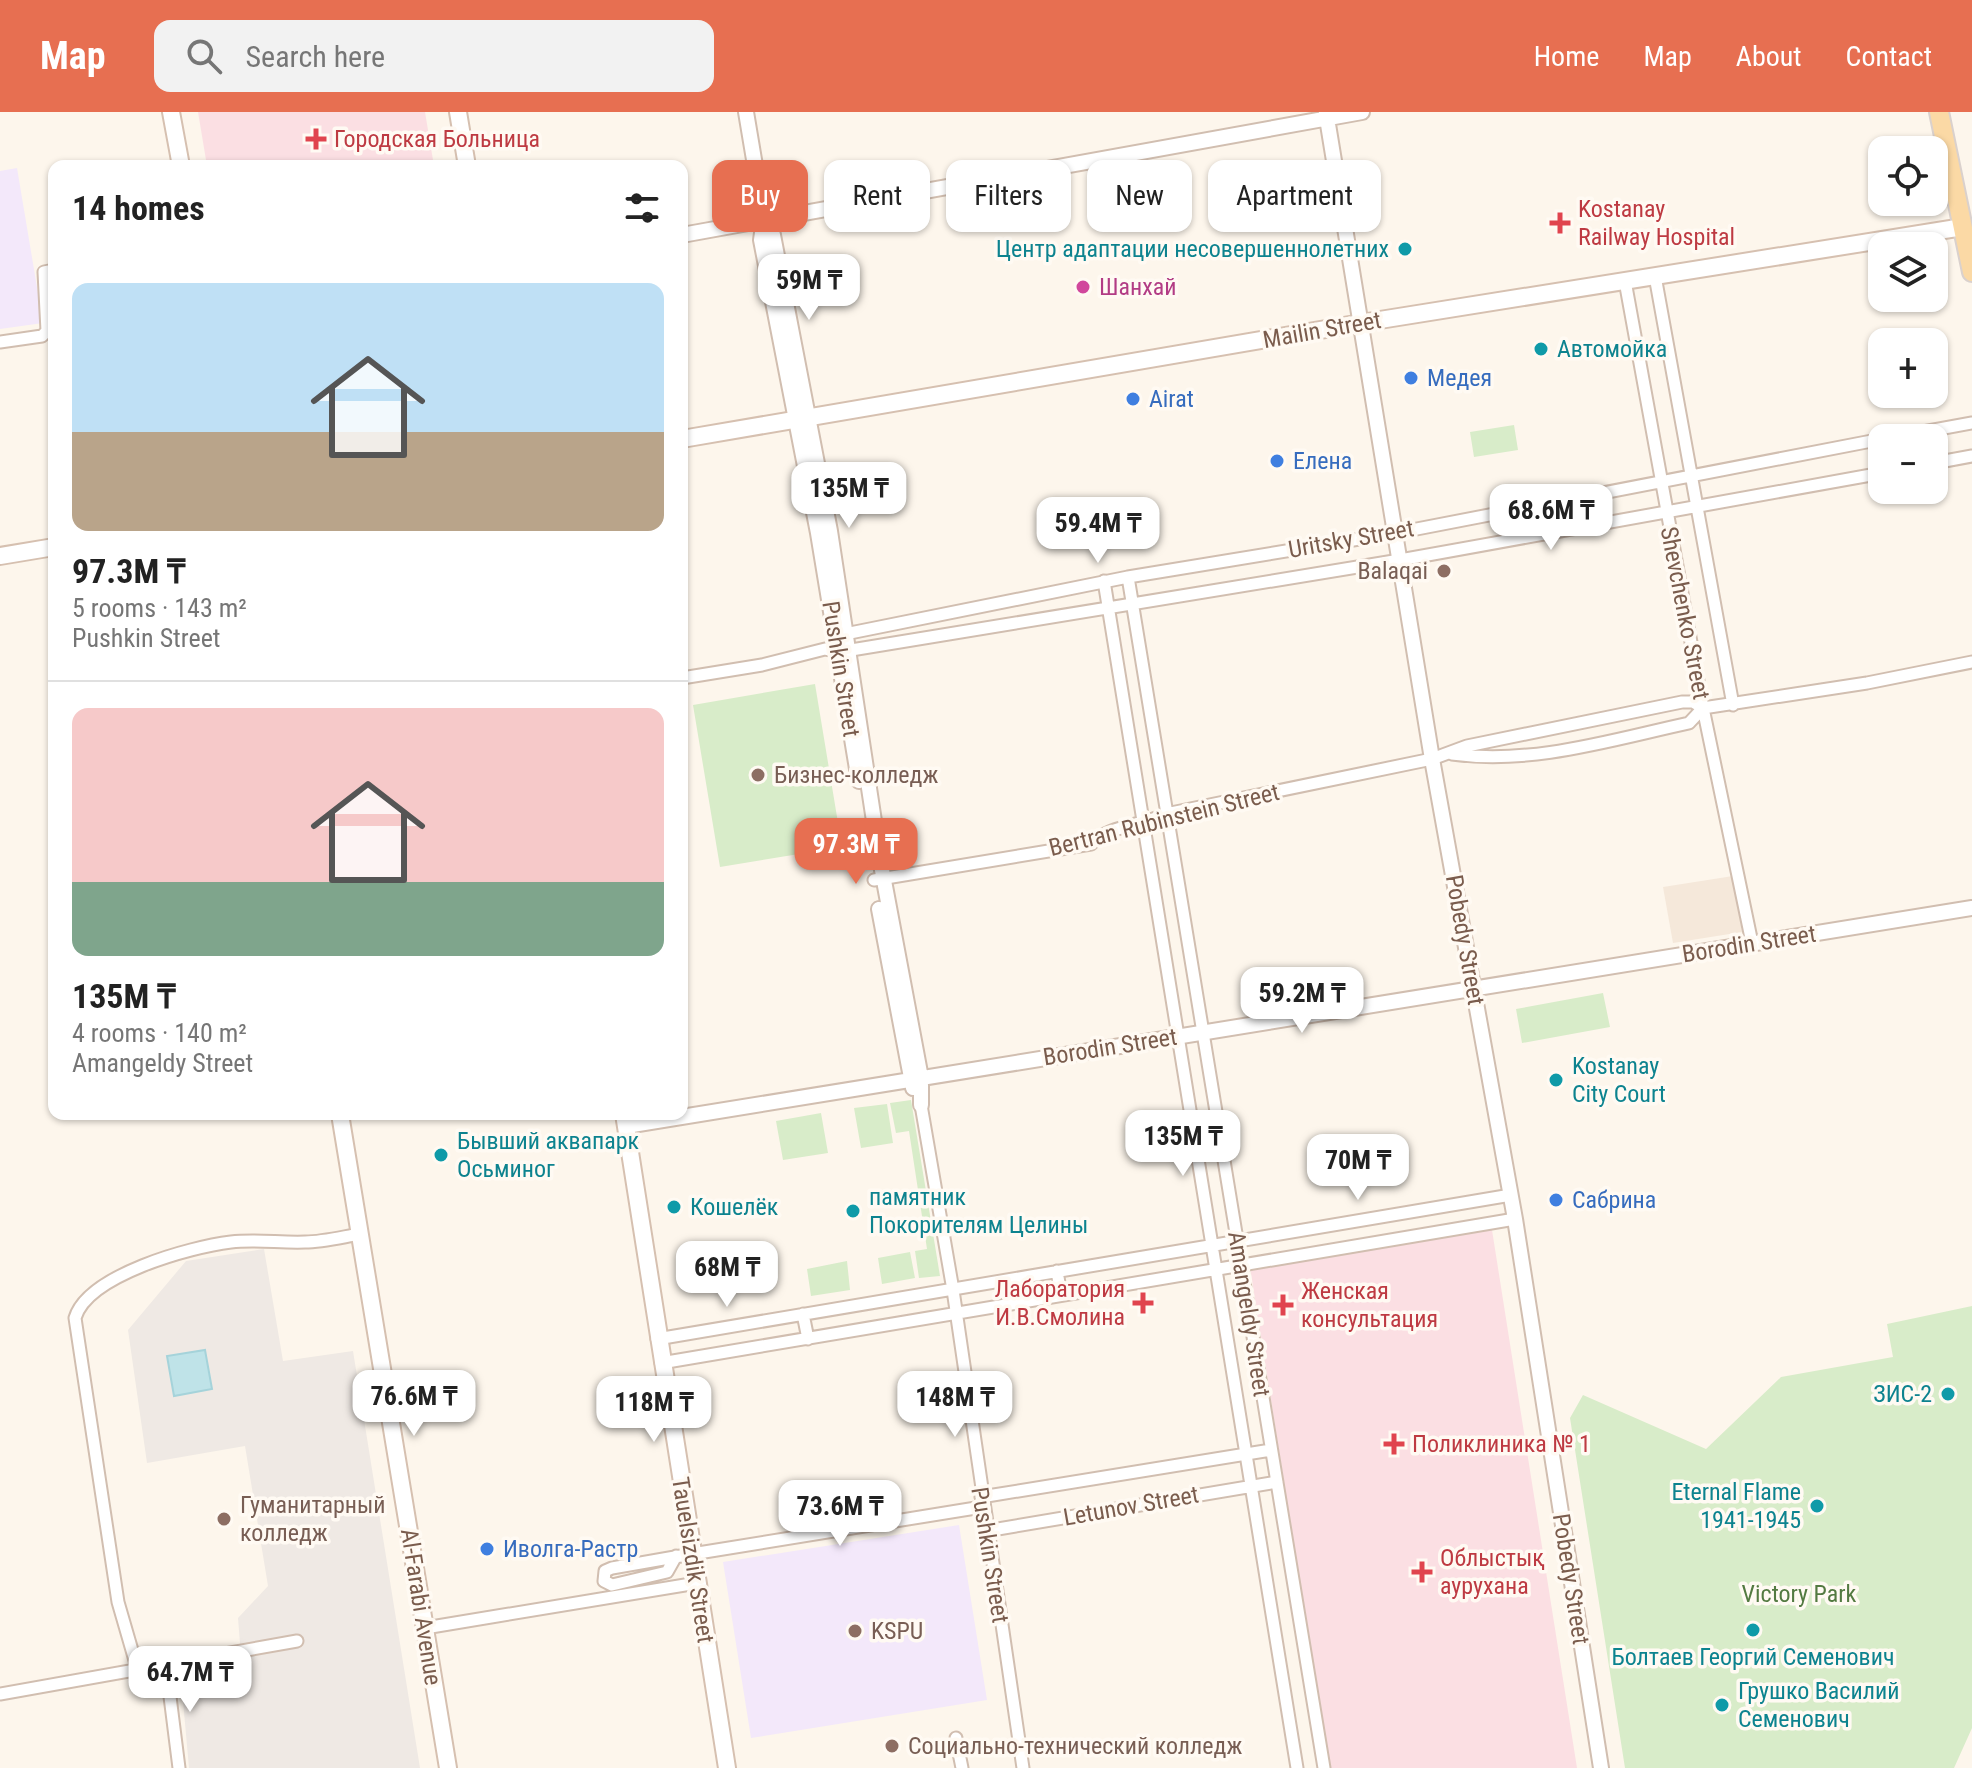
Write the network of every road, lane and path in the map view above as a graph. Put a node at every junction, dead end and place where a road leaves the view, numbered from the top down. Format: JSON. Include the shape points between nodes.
{"nodes":[{"id":1,"x":171,"y":112,"type":"edge"},
{"id":2,"x":458,"y":112,"type":"edge"},
{"id":3,"x":746,"y":112,"type":"edge"},
{"id":4,"x":1362,"y":112,"type":"edge"},
{"id":5,"x":1939,"y":112,"type":"edge"},
{"id":6,"x":1326,"y":115,"type":"edge"},
{"id":7,"x":180,"y":160,"type":"edge"},
{"id":8,"x":466,"y":160,"type":"edge"},
{"id":9,"x":754,"y":160,"type":"edge"},
{"id":10,"x":808,"y":220,"type":"edge"},
{"id":11,"x":1963,"y":227,"type":"junction"},
{"id":12,"x":724,"y":232,"type":"edge"},
{"id":13,"x":767,"y":232,"type":"edge"},
{"id":14,"x":688,"y":235,"type":"edge"},
{"id":15,"x":48,"y":271,"type":"edge"},
{"id":16,"x":1972,"y":272,"type":"edge"},
{"id":17,"x":1655,"y":276,"type":"junction"},
{"id":18,"x":1625,"y":281,"type":"junction"},
{"id":19,"x":48,"y":315,"type":"edge"},
{"id":20,"x":1361,"y":323,"type":"junction"},
{"id":21,"x":48,"y":327,"type":"edge"},
{"id":22,"x":0,"y":342,"type":"edge"},
{"id":23,"x":802,"y":418,"type":"junction"},
{"id":24,"x":1972,"y":423,"type":"edge"},
{"id":25,"x":1948,"y":427,"type":"edge"},
{"id":26,"x":688,"y":438,"type":"edge"},
{"id":27,"x":1868,"y":442,"type":"edge"},
{"id":28,"x":1972,"y":456,"type":"edge"},
{"id":29,"x":1948,"y":460,"type":"edge"},
{"id":30,"x":1689,"y":475,"type":"junction"},
{"id":31,"x":1868,"y":476,"type":"edge"},
{"id":32,"x":1660,"y":480,"type":"junction"},
{"id":33,"x":1695,"y":508,"type":"junction"},
{"id":34,"x":1666,"y":513,"type":"junction"},
{"id":35,"x":1396,"y":533,"type":"junction"},
{"id":36,"x":48,"y":548,"type":"edge"},
{"id":37,"x":0,"y":556,"type":"edge"},
{"id":38,"x":1400,"y":560,"type":"junction"},
{"id":39,"x":1128,"y":577,"type":"junction"},
{"id":40,"x":1104,"y":581,"type":"junction"},
{"id":41,"x":1132,"y":604,"type":"junction"},
{"id":42,"x":1109,"y":608,"type":"junction"},
{"id":43,"x":841,"y":635,"type":"junction"},
{"id":44,"x":838,"y":650,"type":"junction"},
{"id":45,"x":1972,"y":662,"type":"edge"},
{"id":46,"x":688,"y":677,"type":"edge"},
{"id":47,"x":1733,"y":705,"type":"junction"},
{"id":48,"x":1703,"y":708,"type":"junction"},
{"id":49,"x":1452,"y":754,"type":"junction"},
{"id":50,"x":1432,"y":759,"type":"junction"},
{"id":51,"x":1166,"y":814,"type":"junction"},
{"id":52,"x":1144,"y":825,"type":"junction"},
{"id":53,"x":879,"y":879,"type":"junction"},
{"id":54,"x":1972,"y":908,"type":"edge"},
{"id":55,"x":1752,"y":943,"type":"junction"},
{"id":56,"x":1472,"y":989,"type":"junction"},
{"id":57,"x":1203,"y":1032,"type":"junction"},
{"id":58,"x":1178,"y":1036,"type":"junction"},
{"id":59,"x":916,"y":1079,"type":"junction"},
{"id":60,"x":921,"y":1105,"type":"joint"},
{"id":61,"x":688,"y":1111,"type":"edge"},
{"id":62,"x":341,"y":1120,"type":"edge"},
{"id":63,"x":625,"y":1120,"type":"edge"},
{"id":64,"x":1511,"y":1195,"type":"junction"},
{"id":65,"x":1515,"y":1219,"type":"junction"},
{"id":66,"x":360,"y":1234,"type":"junction"},
{"id":67,"x":1237,"y":1239,"type":"junction"},
{"id":68,"x":1212,"y":1244,"type":"junction"},
{"id":69,"x":1240,"y":1263,"type":"junction"},
{"id":70,"x":1216,"y":1267,"type":"junction"},
{"id":71,"x":1057,"y":1271,"type":"junction"},
{"id":72,"x":953,"y":1290,"type":"junction"},
{"id":73,"x":1061,"y":1295,"type":"junction"},
{"id":74,"x":956,"y":1312,"type":"junction"},
{"id":75,"x":803,"y":1314,"type":"junction"},
{"id":76,"x":657,"y":1339,"type":"junction"},
{"id":77,"x":808,"y":1339,"type":"junction"},
{"id":78,"x":661,"y":1363,"type":"junction"},
{"id":79,"x":1271,"y":1450,"type":"junction"},
{"id":80,"x":1246,"y":1455,"type":"junction"},
{"id":81,"x":1277,"y":1482,"type":"junction"},
{"id":82,"x":1251,"y":1486,"type":"junction"},
{"id":83,"x":982,"y":1502,"type":"junction"},
{"id":84,"x":986,"y":1531,"type":"junction"},
{"id":85,"x":684,"y":1555,"type":"junction"},
{"id":86,"x":697,"y":1583,"type":"junction"},
{"id":87,"x":425,"y":1628,"type":"junction"},
{"id":88,"x":297,"y":1641,"type":"dead end"},
{"id":89,"x":166,"y":1665,"type":"junction"},
{"id":90,"x":138,"y":1671,"type":"junction"},
{"id":91,"x":0,"y":1694,"type":"edge"},
{"id":92,"x":956,"y":1738,"type":"dead end"},
{"id":93,"x":179,"y":1768,"type":"edge"},
{"id":94,"x":448,"y":1768,"type":"edge"},
{"id":95,"x":727,"y":1768,"type":"edge"},
{"id":96,"x":962,"y":1768,"type":"edge"},
{"id":97,"x":1023,"y":1768,"type":"edge"},
{"id":98,"x":1297,"y":1768,"type":"edge"},
{"id":99,"x":1324,"y":1768,"type":"edge"},
{"id":100,"x":1601,"y":1768,"type":"edge"}],
"edges":[{"from":1,"to":7,"type":"main road"},
{"from":2,"to":8,"type":"main road"},
{"from":3,"to":9,"type":"street","name":"Pushkin Street"},
{"from":4,"to":6,"type":"street"},
{"from":5,"to":11,"type":"main road"},
{"from":6,"to":10,"type":"street"},
{"from":6,"to":20,"type":"street","name":"Pobedy Street"},
{"from":11,"to":16,"type":"main road"},
{"from":11,"to":17,"type":"main road","name":"Mailin Street"},
{"from":12,"to":14,"type":"street"},
{"from":13,"to":23,"type":"street","name":"Pushkin Street"},
{"from":15,"to":19,"type":"street"},
{"from":17,"to":18,"type":"main road","name":"Mailin Street"},
{"from":17,"to":30,"type":"street","name":"Shevchenko Street"},
{"from":18,"to":20,"type":"main road","name":"Mailin Street"},
{"from":18,"to":32,"type":"street","name":"Shevchenko Street"},
{"from":20,"to":23,"type":"main road","name":"Mailin Street"},
{"from":20,"to":35,"type":"street","name":"Pobedy Street"},
{"from":21,"to":22,"type":"street","via":[[42,336]]},
{"from":23,"to":26,"type":"main road","name":"Mailin Street"},
{"from":23,"to":43,"type":"street","name":"Pushkin Street"},
{"from":24,"to":25,"type":"street"},
{"from":27,"to":30,"type":"street","name":"Uritsky Street"},
{"from":28,"to":29,"type":"street"},
{"from":30,"to":32,"type":"street","name":"Uritsky Street"},
{"from":30,"to":33,"type":"street","name":"Shevchenko Street"},
{"from":31,"to":33,"type":"street","name":"Uritsky Street"},
{"from":32,"to":34,"type":"street","name":"Shevchenko Street"},
{"from":32,"to":35,"type":"street","name":"Uritsky Street"},
{"from":33,"to":34,"type":"street","name":"Uritsky Street"},
{"from":33,"to":47,"type":"street","name":"Shevchenko Street"},
{"from":34,"to":38,"type":"street","name":"Uritsky Street"},
{"from":34,"to":48,"type":"street","name":"Shevchenko Street"},
{"from":35,"to":38,"type":"street","name":"Pobedy Street"},
{"from":35,"to":39,"type":"street","name":"Uritsky Street"},
{"from":36,"to":37,"type":"main road"},
{"from":38,"to":41,"type":"street","name":"Uritsky Street"},
{"from":38,"to":50,"type":"street","name":"Pobedy Street"},
{"from":39,"to":40,"type":"street","name":"Uritsky Street"},
{"from":39,"to":41,"type":"street","name":"Amangeldy Street"},
{"from":40,"to":42,"type":"street","name":"Amangeldy Street"},
{"from":40,"to":43,"type":"street","name":"Uritsky Street"},
{"from":41,"to":42,"type":"street","name":"Uritsky Street"},
{"from":41,"to":51,"type":"street","name":"Amangeldy Street"},
{"from":42,"to":44,"type":"street","name":"Uritsky Street"},
{"from":42,"to":52,"type":"street","name":"Amangeldy Street"},
{"from":43,"to":44,"type":"street","name":"Pushkin Street"},
{"from":43,"to":44,"type":"street"},
{"from":44,"to":46,"type":"street","name":"Uritsky Street"},
{"from":44,"to":53,"type":"street","name":"Pushkin Street"},
{"from":45,"to":47,"type":"street"},
{"from":47,"to":48,"type":"street"},
{"from":48,"to":49,"type":"street","via":[[1682,702],[1467,746]]},
{"from":48,"to":49,"type":"street","via":[[1689,723],[1543,754]]},
{"from":48,"to":55,"type":"street","name":"Shevchenko Street"},
{"from":49,"to":50,"type":"street","name":"Bertran Rubinstein Street"},
{"from":50,"to":51,"type":"street","name":"Bertran Rubinstein Street"},
{"from":50,"to":56,"type":"street","name":"Pobedy Street"},
{"from":51,"to":52,"type":"street","name":"Bertran Rubinstein Street"},
{"from":51,"to":57,"type":"street","name":"Amangeldy Street"},
{"from":52,"to":53,"type":"street","name":"Bertran Rubinstein Street","via":[[1102,833],[1091,844]]},
{"from":52,"to":58,"type":"street","name":"Amangeldy Street"},
{"from":53,"to":59,"type":"street","name":"Pushkin Street"},
{"from":54,"to":55,"type":"street","name":"Borodin Street"},
{"from":55,"to":56,"type":"street","name":"Borodin Street"},
{"from":56,"to":57,"type":"street","name":"Borodin Street"},
{"from":56,"to":64,"type":"street","name":"Pobedy Street"},
{"from":57,"to":58,"type":"street","name":"Borodin Street"},
{"from":57,"to":67,"type":"street","name":"Amangeldy Street"},
{"from":58,"to":59,"type":"street","name":"Borodin Street"},
{"from":58,"to":68,"type":"street","name":"Amangeldy Street"},
{"from":59,"to":60,"type":"street","name":"Pushkin Street"},
{"from":59,"to":61,"type":"street","name":"Borodin Street"},
{"from":60,"to":72,"type":"street","name":"Pushkin Street"},
{"from":62,"to":66,"type":"main road","name":"Al-Farabi Avenue"},
{"from":63,"to":76,"type":"main road","name":"Tauelsіzdіk Street"},
{"from":64,"to":65,"type":"street","name":"Pobedy Street"},
{"from":64,"to":67,"type":"street"},
{"from":65,"to":69,"type":"street"},
{"from":65,"to":100,"type":"street","name":"Pobedy Street"},
{"from":66,"to":87,"type":"main road","name":"Al-Farabi Avenue"},
{"from":66,"to":90,"type":"street","via":[[308,1242],[232,1242],[174,1254],[116,1280],[79,1307],[75,1318],[118,1602]]},
{"from":67,"to":68,"type":"street"},
{"from":67,"to":69,"type":"street","name":"Amangeldy Street"},
{"from":68,"to":70,"type":"street","name":"Amangeldy Street"},
{"from":68,"to":71,"type":"street"},
{"from":69,"to":70,"type":"street"},
{"from":69,"to":79,"type":"street","name":"Amangeldy Street"},
{"from":70,"to":73,"type":"street"},
{"from":70,"to":80,"type":"street","name":"Amangeldy Street"},
{"from":71,"to":72,"type":"street"},
{"from":71,"to":73,"type":"street"},
{"from":72,"to":74,"type":"street","name":"Pushkin Street"},
{"from":72,"to":75,"type":"street"},
{"from":73,"to":74,"type":"street"},
{"from":74,"to":77,"type":"street"},
{"from":74,"to":83,"type":"street","name":"Pushkin Street"},
{"from":75,"to":76,"type":"street"},
{"from":75,"to":77,"type":"street"},
{"from":76,"to":78,"type":"main road","name":"Tauelsіzdіk Street"},
{"from":77,"to":78,"type":"street"},
{"from":78,"to":85,"type":"main road","name":"Tauelsіzdіk Street"},
{"from":79,"to":80,"type":"street","name":"Letunov Street"},
{"from":79,"to":81,"type":"street","name":"Amangeldy Street"},
{"from":80,"to":82,"type":"street","name":"Amangeldy Street"},
{"from":80,"to":83,"type":"street","name":"Letunov Street"},
{"from":81,"to":82,"type":"street","name":"Letunov Street"},
{"from":81,"to":99,"type":"street","name":"Amangeldy Street"},
{"from":82,"to":84,"type":"street","name":"Letunov Street"},
{"from":82,"to":98,"type":"street","name":"Amangeldy Street"},
{"from":83,"to":84,"type":"street","name":"Pushkin Street"},
{"from":83,"to":85,"type":"street","name":"Letunov Street"},
{"from":84,"to":97,"type":"street","name":"Pushkin Street"},
{"from":85,"to":85,"type":"street","name":"Letunov Street","via":[[612,1568],[605,1571],[604,1581],[612,1585],[667,1572]]},
{"from":85,"to":86,"type":"main road","name":"Tauelsіzdіk Street"},
{"from":86,"to":87,"type":"street"},
{"from":86,"to":95,"type":"main road","name":"Tauelsіzdіk Street"},
{"from":87,"to":94,"type":"main road","name":"Al-Farabi Avenue"},
{"from":88,"to":89,"type":"street"},
{"from":89,"to":90,"type":"street"},
{"from":89,"to":93,"type":"street"},
{"from":90,"to":91,"type":"street"},
{"from":92,"to":96,"type":"street"}]}
